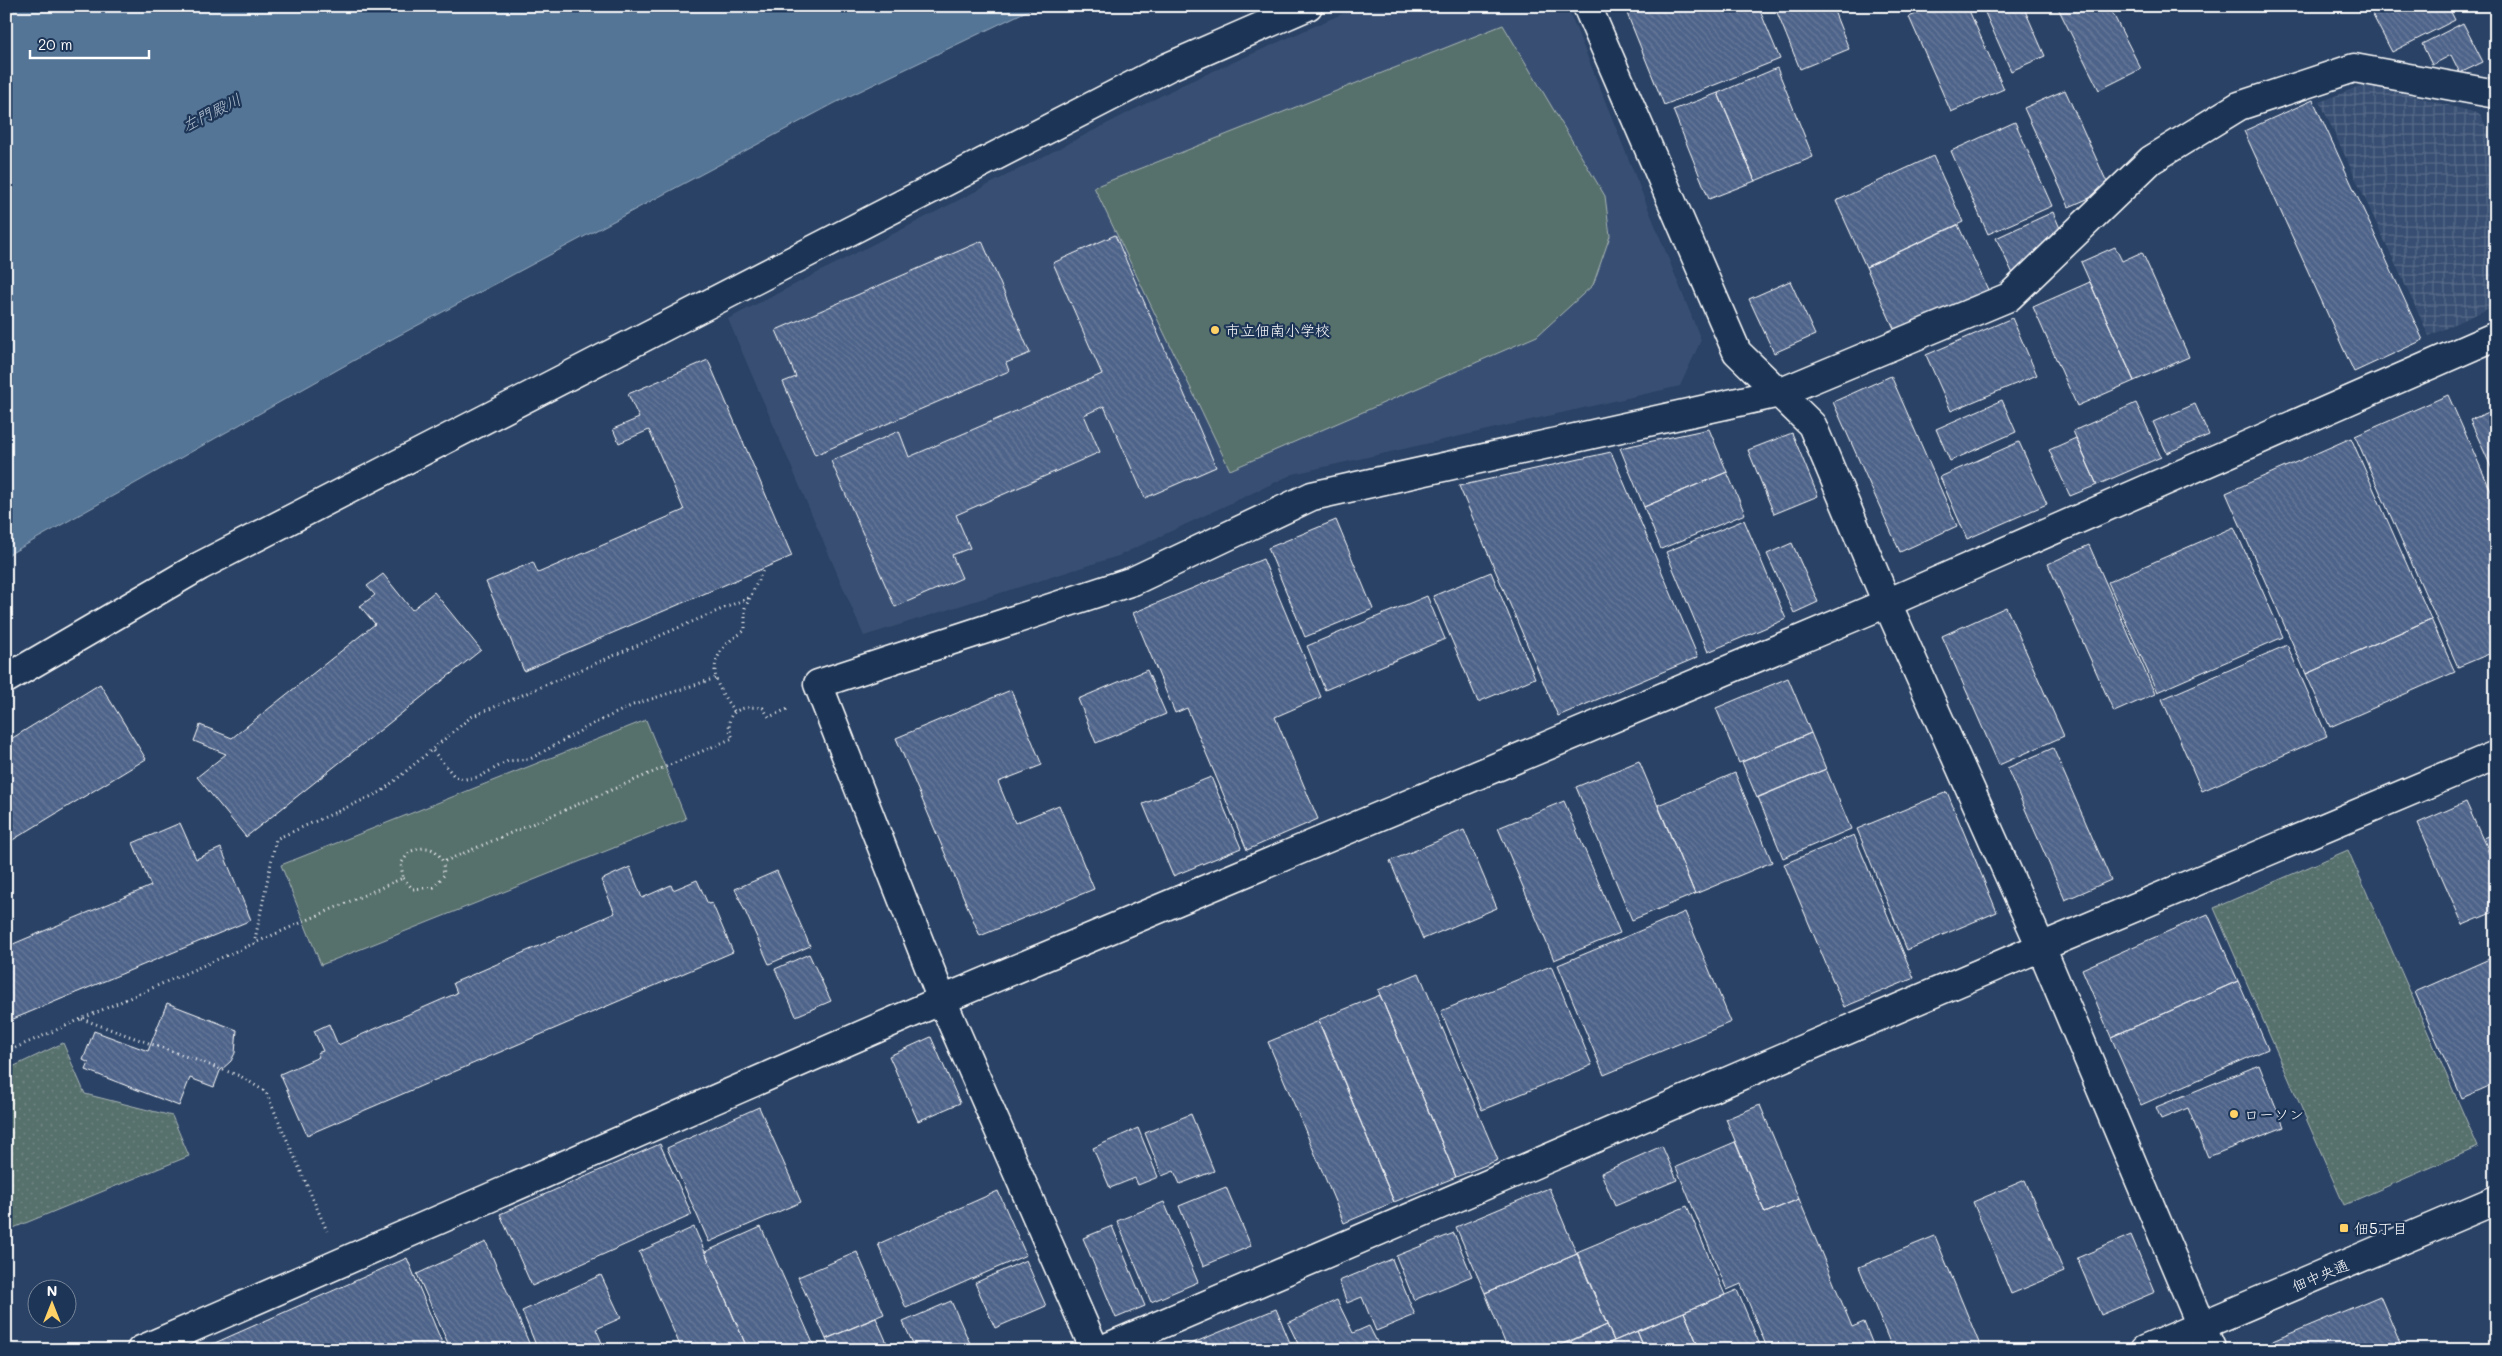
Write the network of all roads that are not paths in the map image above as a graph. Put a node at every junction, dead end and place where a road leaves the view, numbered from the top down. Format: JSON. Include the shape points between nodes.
{"nodes":[{"id":1,"x":1308,"y":6,"type":"edge"},
{"id":2,"x":1587,"y":6,"type":"edge"},
{"id":3,"x":2496,"y":94,"type":"edge"},
{"id":4,"x":2496,"y":336,"type":"edge"},
{"id":5,"x":1779,"y":393,"type":"junction"},
{"id":6,"x":1887,"y":603,"type":"junction"},
{"id":7,"x":6,"y":679,"type":"edge"},
{"id":8,"x":2496,"y":754,"type":"edge"},
{"id":9,"x":2041,"y":946,"type":"junction"},
{"id":10,"x":942,"y":1000,"type":"junction"},
{"id":11,"x":2496,"y":1200,"type":"edge"},
{"id":12,"x":2206,"y":1338,"type":"edge"},
{"id":13,"x":141,"y":1350,"type":"edge"},
{"id":14,"x":1095,"y":1350,"type":"edge"},
{"id":15,"x":1101,"y":1350,"type":"edge"},
{"id":16,"x":2144,"y":1350,"type":"edge"}],
"edges":[{"from":1,"to":7,"type":"street","via":[[1168,67],[218,557]]},
{"from":2,"to":5,"type":"street","via":[[1737,352]]},
{"from":3,"to":5,"type":"street","via":[[2354,68],[2239,106],[2151,160],[2009,298]]},
{"from":4,"to":6,"type":"street"},
{"from":5,"to":6,"type":"street","via":[[1812,425]]},
{"from":5,"to":10,"type":"street","via":[[1312,496],[1133,582],[818,684]]},
{"from":6,"to":9,"type":"street"},
{"from":6,"to":10,"type":"street"},
{"from":8,"to":9,"type":"street"},
{"from":9,"to":12,"type":"street"},
{"from":9,"to":15,"type":"street"},
{"from":10,"to":13,"type":"street"},
{"from":10,"to":14,"type":"street"},
{"from":11,"to":12,"type":"street","name":"佃中央通"},
{"from":12,"to":16,"type":"street","name":"佃中央通"}]}
